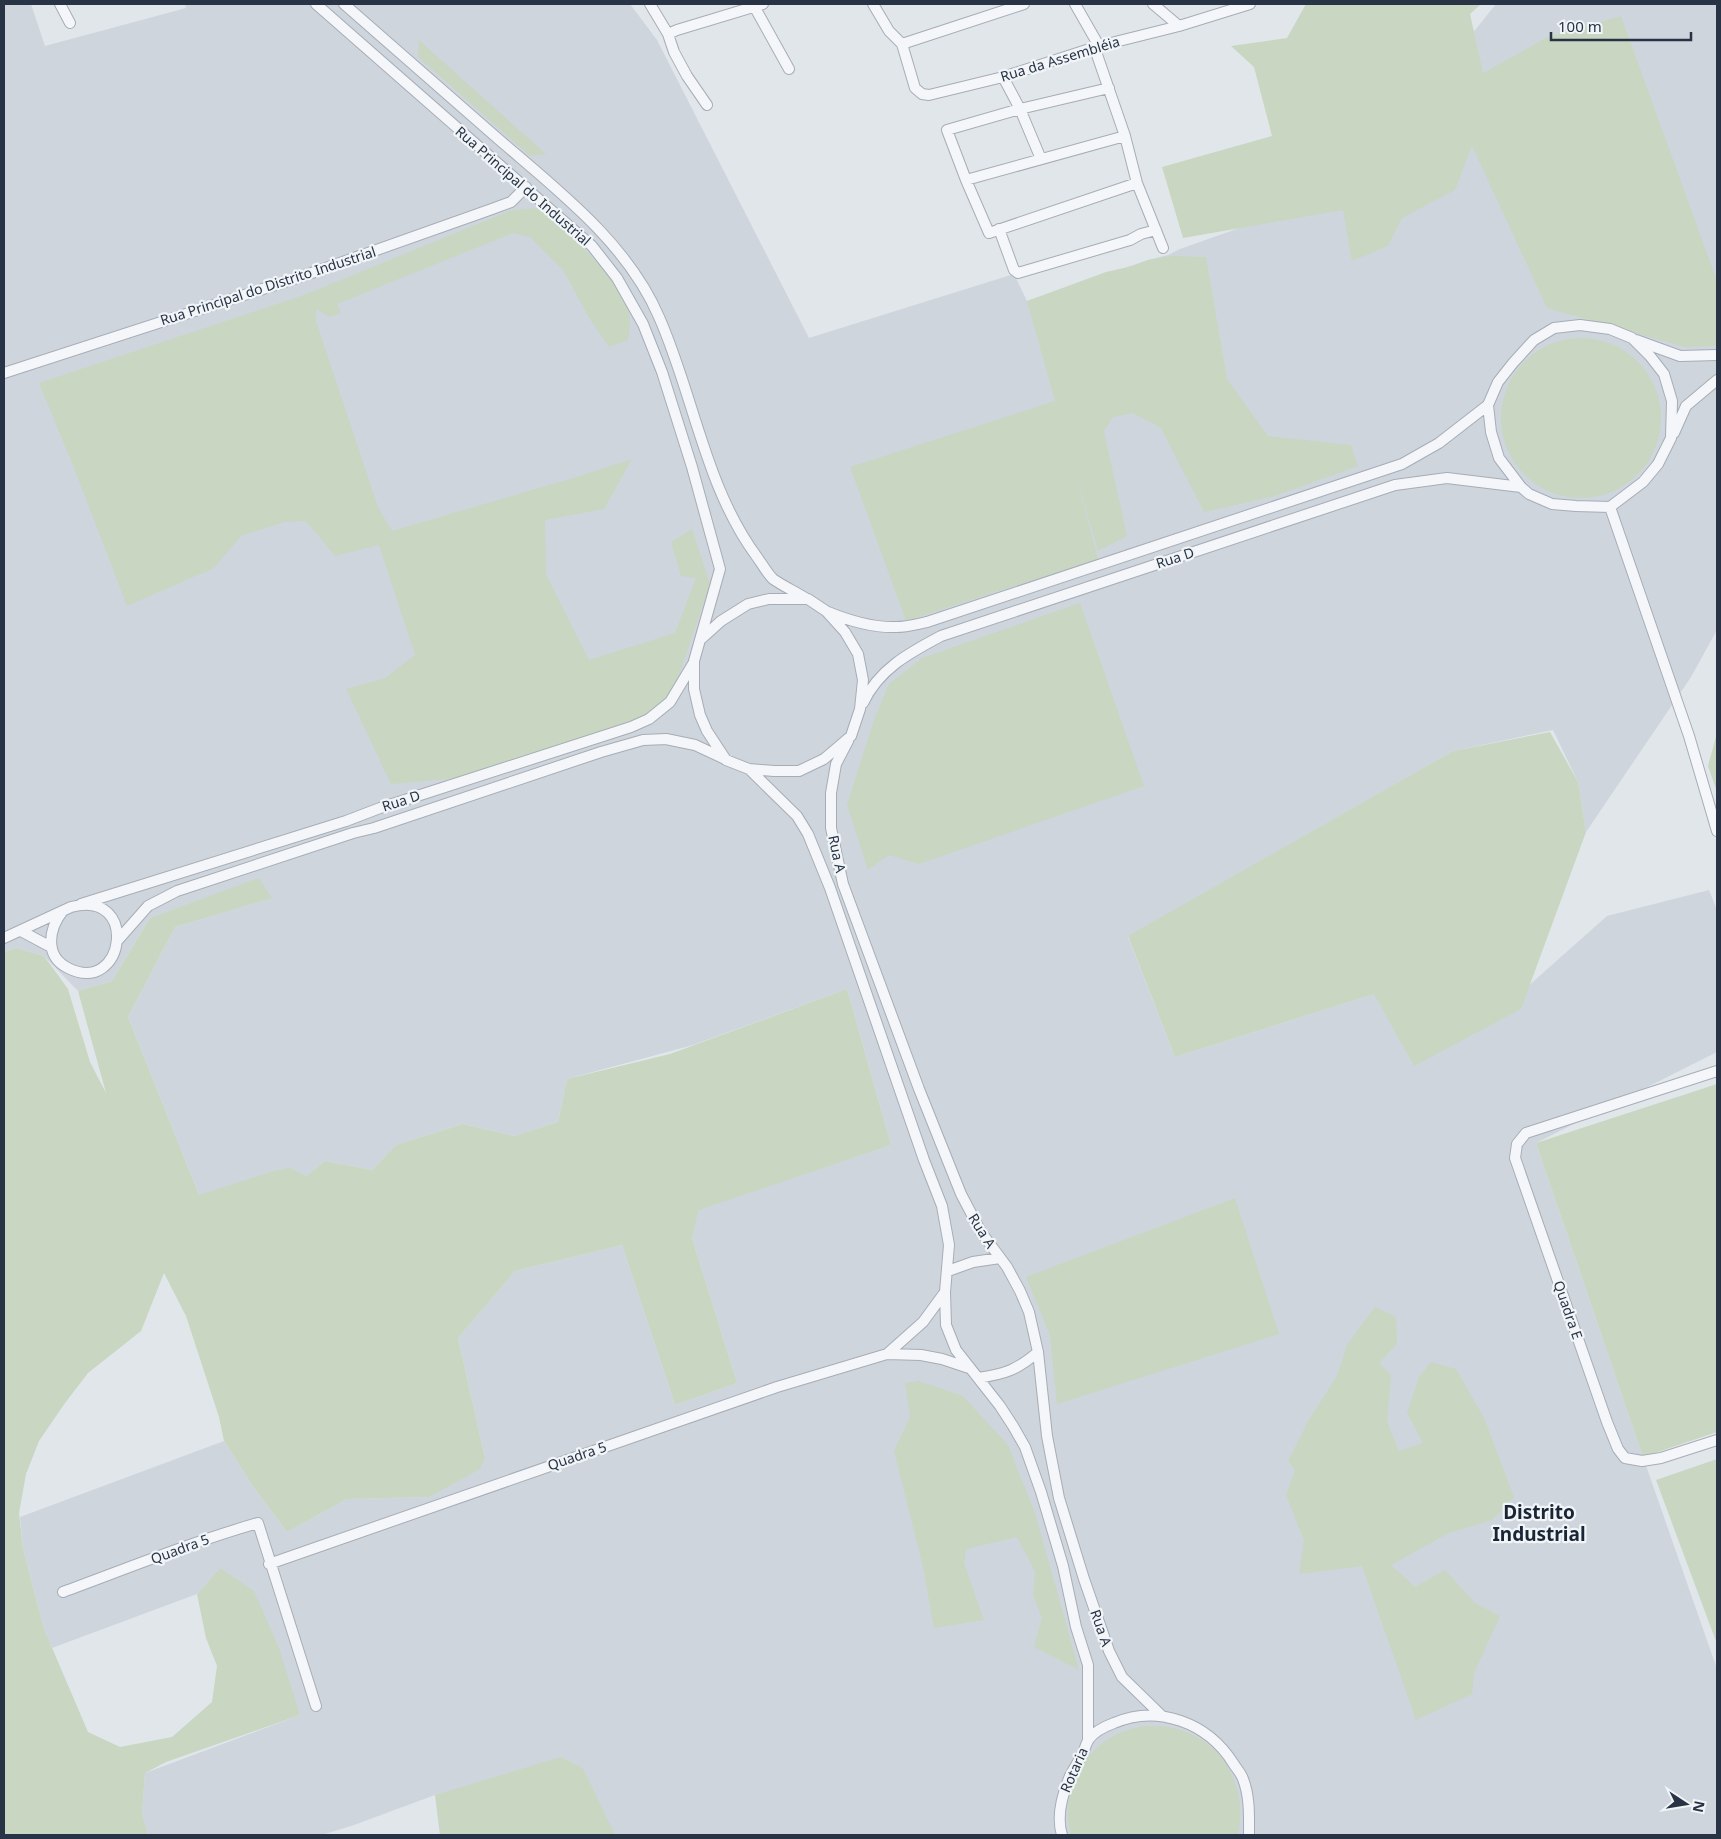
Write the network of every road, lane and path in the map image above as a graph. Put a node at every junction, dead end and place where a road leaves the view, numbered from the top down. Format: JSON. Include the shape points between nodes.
{"nodes":[{"id":1,"x":60,"y":4,"type":"edge"},
{"id":2,"x":316,"y":4,"type":"edge"},
{"id":3,"x":344,"y":4,"type":"edge"},
{"id":4,"x":650,"y":4,"type":"edge"},
{"id":5,"x":872,"y":4,"type":"edge"},
{"id":6,"x":1024,"y":4,"type":"edge"},
{"id":7,"x":1075,"y":4,"type":"edge"},
{"id":8,"x":1152,"y":4,"type":"edge"},
{"id":9,"x":1250,"y":4,"type":"edge"},
{"id":10,"x":758,"y":5,"type":"edge"},
{"id":11,"x":70,"y":23,"type":"dead end"},
{"id":12,"x":1179,"y":26,"type":"junction"},
{"id":13,"x":668,"y":34,"type":"junction"},
{"id":14,"x":902,"y":44,"type":"junction"},
{"id":15,"x":1097,"y":47,"type":"junction"},
{"id":16,"x":790,"y":69,"type":"dead end"},
{"id":17,"x":1003,"y":76,"type":"junction"},
{"id":18,"x":1109,"y":88,"type":"junction"},
{"id":19,"x":708,"y":105,"type":"dead end"},
{"id":20,"x":1020,"y":109,"type":"junction"},
{"id":21,"x":1125,"y":136,"type":"junction"},
{"id":22,"x":1041,"y":159,"type":"junction"},
{"id":23,"x":966,"y":180,"type":"junction"},
{"id":24,"x":1137,"y":183,"type":"junction"},
{"id":25,"x":526,"y":187,"type":"junction"},
{"id":26,"x":999,"y":229,"type":"junction"},
{"id":27,"x":1156,"y":230,"type":"junction"},
{"id":28,"x":1163,"y":248,"type":"dead end"},
{"id":29,"x":659,"y":316,"type":"junction"},
{"id":30,"x":643,"y":324,"type":"junction"},
{"id":31,"x":1632,"y":338,"type":"junction"},
{"id":32,"x":1717,"y":355,"type":"edge"},
{"id":33,"x":4,"y":373,"type":"edge"},
{"id":34,"x":1717,"y":380,"type":"edge"},
{"id":35,"x":1488,"y":405,"type":"junction"},
{"id":36,"x":1671,"y":438,"type":"junction"},
{"id":37,"x":1521,"y":487,"type":"junction"},
{"id":38,"x":1610,"y":507,"type":"junction"},
{"id":39,"x":1240,"y":519,"type":"junction"},
{"id":40,"x":1245,"y":535,"type":"junction"},
{"id":41,"x":808,"y":599,"type":"junction"},
{"id":42,"x":826,"y":611,"type":"junction"},
{"id":43,"x":701,"y":639,"type":"junction"},
{"id":44,"x":694,"y":661,"type":"junction"},
{"id":45,"x":860,"y":709,"type":"junction"},
{"id":46,"x":851,"y":736,"type":"junction"},
{"id":47,"x":726,"y":760,"type":"junction"},
{"id":48,"x":748,"y":769,"type":"junction"},
{"id":49,"x":346,"y":821,"type":"junction"},
{"id":50,"x":1717,"y":831,"type":"edge"},
{"id":51,"x":353,"y":833,"type":"junction"},
{"id":52,"x":81,"y":904,"type":"junction"},
{"id":53,"x":62,"y":912,"type":"junction"},
{"id":54,"x":21,"y":931,"type":"junction"},
{"id":55,"x":4,"y":938,"type":"edge"},
{"id":56,"x":118,"y":940,"type":"junction"},
{"id":57,"x":51,"y":947,"type":"junction"},
{"id":58,"x":874,"y":971,"type":"junction"},
{"id":59,"x":861,"y":977,"type":"junction"},
{"id":60,"x":1717,"y":1071,"type":"edge"},
{"id":61,"x":1000,"y":1258,"type":"junction"},
{"id":62,"x":948,"y":1271,"type":"junction"},
{"id":63,"x":945,"y":1292,"type":"junction"},
{"id":64,"x":1038,"y":1352,"type":"junction"},
{"id":65,"x":887,"y":1354,"type":"junction"},
{"id":66,"x":969,"y":1368,"type":"junction"},
{"id":67,"x":978,"y":1378,"type":"junction"},
{"id":68,"x":1717,"y":1440,"type":"edge"},
{"id":69,"x":270,"y":1564,"type":"junction"},
{"id":70,"x":63,"y":1592,"type":"dead end"},
{"id":71,"x":316,"y":1706,"type":"dead end"},
{"id":72,"x":1161,"y":1715,"type":"junction"},
{"id":73,"x":1088,"y":1739,"type":"junction"},
{"id":74,"x":1062,"y":1835,"type":"edge"},
{"id":75,"x":1249,"y":1835,"type":"edge"}],
"edges":[{"from":1,"to":11,"type":"street"},
{"from":2,"to":25,"type":"street","name":"Rua Principal do Industrial"},
{"from":3,"to":29,"type":"street","name":"Rua Principal do Industrial","via":[[586,217],[627,262]]},
{"from":4,"to":13,"type":"street"},
{"from":5,"to":14,"type":"street","via":[[889,31]]},
{"from":6,"to":14,"type":"street"},
{"from":7,"to":15,"type":"street"},
{"from":8,"to":12,"type":"street"},
{"from":9,"to":12,"type":"street","name":"Rua da Assembléia"},
{"from":10,"to":13,"type":"street"},
{"from":10,"to":16,"type":"street"},
{"from":12,"to":15,"type":"street","name":"Rua da Assembléia"},
{"from":13,"to":19,"type":"street","via":[[674,52]]},
{"from":14,"to":17,"type":"street","name":"Rua da Assembléia","via":[[915,88],[928,96]]},
{"from":15,"to":17,"type":"street","name":"Rua da Assembléia"},
{"from":15,"to":18,"type":"street"},
{"from":17,"to":20,"type":"street"},
{"from":18,"to":20,"type":"street"},
{"from":18,"to":21,"type":"street"},
{"from":20,"to":22,"type":"street"},
{"from":20,"to":23,"type":"street","via":[[947,130]]},
{"from":21,"to":22,"type":"street"},
{"from":21,"to":24,"type":"street"},
{"from":22,"to":23,"type":"street"},
{"from":23,"to":26,"type":"street","via":[[989,233]]},
{"from":24,"to":26,"type":"street"},
{"from":24,"to":27,"type":"street"},
{"from":25,"to":30,"type":"street","name":"Rua Principal do Industrial","via":[[592,246],[617,278]]},
{"from":25,"to":33,"type":"street","name":"Rua Principal do Distrito Industrial","via":[[510,202],[492,209],[306,275]]},
{"from":26,"to":27,"type":"street","via":[[1018,273]]},
{"from":27,"to":28,"type":"street"},
{"from":29,"to":30,"type":"street"},
{"from":29,"to":41,"type":"street","name":"Rua Principal do Industrial","via":[[708,461],[735,522],[772,578]]},
{"from":30,"to":43,"type":"street","name":"Rua Principal do Industrial","via":[[662,372],[720,569]]},
{"from":31,"to":32,"type":"street","via":[[1680,356]]},
{"from":31,"to":35,"type":"street","via":[[1610,329],[1580,325],[1554,328],[1534,340],[1513,363],[1498,382]]},
{"from":31,"to":36,"type":"street","via":[[1664,374],[1672,401]]},
{"from":34,"to":36,"type":"street","via":[[1686,406]]},
{"from":35,"to":37,"type":"street","via":[[1491,432],[1499,458]]},
{"from":35,"to":39,"type":"street","name":"Rua D","via":[[1439,443],[1402,464]]},
{"from":36,"to":38,"type":"street","via":[[1658,464],[1643,482]]},
{"from":37,"to":38,"type":"street","via":[[1552,504]]},
{"from":37,"to":40,"type":"street","name":"Rua D","via":[[1447,478],[1395,485]]},
{"from":38,"to":50,"type":"street","via":[[1689,736]]},
{"from":39,"to":40,"type":"street"},
{"from":39,"to":42,"type":"street","name":"Rua D","via":[[927,622],[880,626],[853,622]]},
{"from":40,"to":45,"type":"street","name":"Rua D","via":[[941,636],[895,663],[870,688]]},
{"from":41,"to":42,"type":"street"},
{"from":41,"to":43,"type":"street","via":[[768,599],[748,604]]},
{"from":42,"to":45,"type":"street","via":[[845,632],[858,654],[863,680]]},
{"from":43,"to":44,"type":"street"},
{"from":44,"to":47,"type":"street","via":[[694,688],[700,715]]},
{"from":44,"to":49,"type":"street","name":"Rua D","via":[[670,702],[649,719]]},
{"from":45,"to":46,"type":"street"},
{"from":46,"to":48,"type":"street","via":[[824,759],[799,771]]},
{"from":46,"to":58,"type":"street","name":"Rua A","via":[[836,764],[831,793],[831,828],[843,884]]},
{"from":47,"to":48,"type":"street"},
{"from":47,"to":51,"type":"street","name":"Rua D","via":[[695,745],[666,739],[643,740]]},
{"from":48,"to":59,"type":"street","name":"Rua A","via":[[798,816],[808,834]]},
{"from":49,"to":51,"type":"street"},
{"from":49,"to":52,"type":"street","name":"Rua D"},
{"from":51,"to":56,"type":"street","name":"Rua D","via":[[177,891],[148,906]]},
{"from":52,"to":53,"type":"street"},
{"from":52,"to":56,"type":"street","via":[[93,905],[112,918]]},
{"from":53,"to":54,"type":"street"},
{"from":53,"to":57,"type":"street","via":[[50,934]]},
{"from":54,"to":55,"type":"street"},
{"from":54,"to":57,"type":"street"},
{"from":56,"to":57,"type":"street","via":[[116,952],[109,962],[88,972],[65,966]]},
{"from":58,"to":59,"type":"street"},
{"from":58,"to":61,"type":"street","name":"Rua A","via":[[961,1194],[980,1232]]},
{"from":59,"to":62,"type":"street","name":"Rua A","via":[[942,1206],[949,1244]]},
{"from":60,"to":68,"type":"street","name":"Quadra E","via":[[1526,1132],[1517,1144],[1515,1158],[1618,1449],[1625,1458],[1642,1461]]},
{"from":61,"to":62,"type":"street","via":[[973,1262]]},
{"from":61,"to":64,"type":"street","name":"Rua A","via":[[1029,1312]]},
{"from":62,"to":63,"type":"street","name":"Rua A"},
{"from":63,"to":65,"type":"street","name":"Quadra 5","via":[[923,1322]]},
{"from":63,"to":66,"type":"street","name":"Rua A","via":[[946,1325],[956,1350]]},
{"from":64,"to":67,"type":"street","via":[[1004,1374]]},
{"from":64,"to":72,"type":"street","name":"Rua A","via":[[1048,1445],[1059,1498],[1084,1579],[1109,1651],[1122,1676]]},
{"from":65,"to":66,"type":"street","name":"Quadra 5","via":[[921,1355]]},
{"from":65,"to":69,"type":"street","name":"Quadra 5","via":[[777,1387]]},
{"from":66,"to":67,"type":"street","name":"Rua A"},
{"from":67,"to":73,"type":"street","name":"Rua A","via":[[1025,1447],[1041,1492],[1088,1665]]},
{"from":69,"to":70,"type":"street","name":"Quadra 5","via":[[258,1523]]},
{"from":69,"to":71,"type":"street","name":"Quadra 5"},
{"from":72,"to":73,"type":"street","name":"Rotaria","via":[[1122,1719]]},
{"from":72,"to":75,"type":"street","name":"Rotaria","via":[[1187,1722],[1210,1736],[1229,1756],[1243,1778],[1249,1805]]},
{"from":73,"to":74,"type":"street","name":"Rotaria","via":[[1060,1803]]}]}
